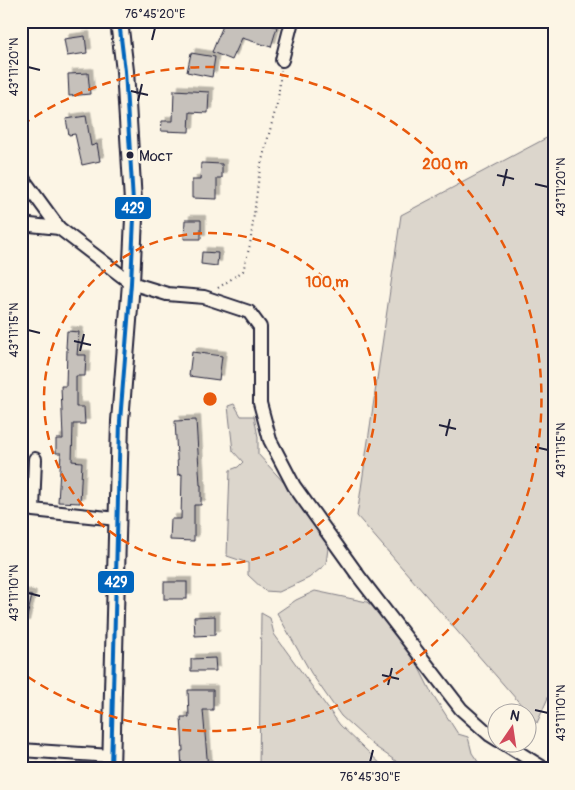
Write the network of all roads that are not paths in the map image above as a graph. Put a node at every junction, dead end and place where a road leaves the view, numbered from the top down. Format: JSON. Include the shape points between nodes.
{"nodes":[{"id":1,"x":119,"y":21,"type":"edge"},
{"id":2,"x":292,"y":21,"type":"edge"},
{"id":3,"x":282,"y":60,"type":"road end"},
{"id":4,"x":21,"y":176,"type":"edge"},
{"id":5,"x":21,"y":224,"type":"edge"},
{"id":6,"x":59,"y":228,"type":"junction"},
{"id":7,"x":131,"y":283,"type":"junction"},
{"id":8,"x":35,"y":459,"type":"dead end"},
{"id":9,"x":117,"y":520,"type":"junction"},
{"id":10,"x":488,"y":733,"type":"edge"},
{"id":11,"x":21,"y":750,"type":"edge"},
{"id":12,"x":518,"y":752,"type":"edge"},
{"id":13,"x":111,"y":763,"type":"edge"},
{"id":14,"x":545,"y":769,"type":"edge"}],
"edges":[{"from":1,"to":7,"type":"main road","via":[[134,218]]},
{"from":2,"to":3,"type":"street"},
{"from":4,"to":6,"type":"street"},
{"from":5,"to":6,"type":"street"},
{"from":6,"to":7,"type":"street"},
{"from":7,"to":9,"type":"main road","via":[[120,421]]},
{"from":7,"to":10,"type":"street","via":[[167,294],[204,297],[249,312],[260,327],[260,403],[270,440],[294,486],[461,709]]},
{"from":8,"to":9,"type":"street","via":[[33,510]]},
{"from":9,"to":13,"type":"main road"},
{"from":11,"to":13,"type":"street"},
{"from":12,"to":14,"type":"street"}]}
